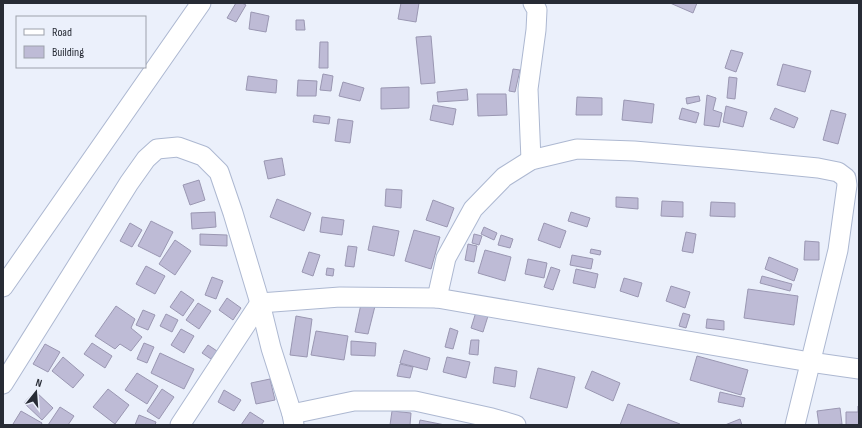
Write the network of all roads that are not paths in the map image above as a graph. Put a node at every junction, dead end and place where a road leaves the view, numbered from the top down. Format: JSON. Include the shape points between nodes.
{"nodes":[{"id":1,"x":201,"y":3,"type":"edge"},
{"id":2,"x":533,"y":3,"type":"edge"},
{"id":3,"x":531,"y":160,"type":"junction"},
{"id":4,"x":3,"y":286,"type":"edge"},
{"id":5,"x":437,"y":298,"type":"junction"},
{"id":6,"x":260,"y":303,"type":"junction"},
{"id":7,"x":810,"y":362,"type":"junction"},
{"id":8,"x":859,"y":369,"type":"edge"},
{"id":9,"x":3,"y":384,"type":"edge"},
{"id":10,"x":293,"y":419,"type":"edge"},
{"id":11,"x":180,"y":425,"type":"edge"},
{"id":12,"x":516,"y":425,"type":"edge"},
{"id":13,"x":795,"y":425,"type":"edge"}],
"edges":[{"from":1,"to":4,"type":"street"},
{"from":2,"to":3,"type":"street","via":[[537,10],[528,89]]},
{"from":3,"to":5,"type":"street","via":[[504,177],[473,209],[446,258]]},
{"from":3,"to":7,"type":"street","via":[[577,149],[634,151],[838,172],[846,178],[847,185],[838,250]]},
{"from":5,"to":6,"type":"street","via":[[340,297]]},
{"from":5,"to":7,"type":"street"},
{"from":6,"to":9,"type":"street","via":[[219,172],[204,156],[178,147],[156,149],[129,183]]},
{"from":6,"to":10,"type":"street"},
{"from":6,"to":11,"type":"street"},
{"from":7,"to":8,"type":"street"},
{"from":7,"to":13,"type":"street"},
{"from":10,"to":12,"type":"street","via":[[354,402],[414,401]]}]}
